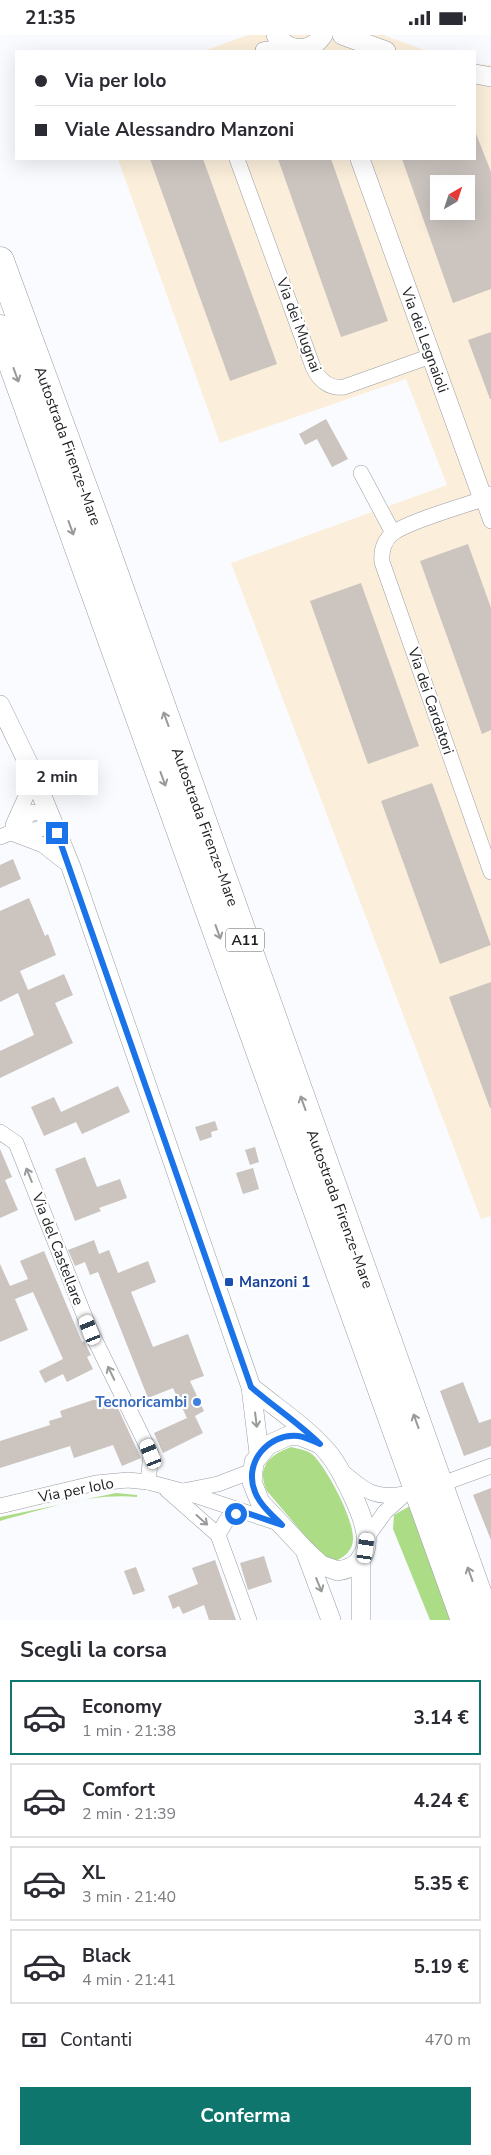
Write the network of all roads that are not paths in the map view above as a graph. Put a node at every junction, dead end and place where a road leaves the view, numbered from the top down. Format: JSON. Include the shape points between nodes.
{"nodes":[{"id":1,"x":342,"y":35,"type":"edge"},
{"id":2,"x":280,"y":39,"type":"edge"},
{"id":3,"x":321,"y":43,"type":"edge"},
{"id":4,"x":263,"y":50,"type":"edge"},
{"id":5,"x":383,"y":50,"type":"edge"},
{"id":6,"x":476,"y":74,"type":"edge"},
{"id":7,"x":491,"y":77,"type":"edge"},
{"id":8,"x":237,"y":160,"type":"edge"},
{"id":9,"x":360,"y":160,"type":"edge"},
{"id":10,"x":0,"y":261,"type":"edge"},
{"id":11,"x":0,"y":329,"type":"edge"},
{"id":12,"x":431,"y":356,"type":"junction"},
{"id":13,"x":361,"y":473,"type":"dead end"},
{"id":14,"x":487,"y":498,"type":"edge"},
{"id":15,"x":491,"y":521,"type":"edge"},
{"id":16,"x":394,"y":533,"type":"junction"},
{"id":17,"x":0,"y":705,"type":"edge"},
{"id":18,"x":30,"y":767,"type":"junction"},
{"id":19,"x":50,"y":816,"type":"junction"},
{"id":20,"x":5,"y":835,"type":"edge"},
{"id":21,"x":71,"y":867,"type":"junction"},
{"id":22,"x":491,"y":872,"type":"edge"},
{"id":23,"x":0,"y":1132,"type":"edge"},
{"id":24,"x":251,"y":1387,"type":"junction"},
{"id":25,"x":320,"y":1444,"type":"junction"},
{"id":26,"x":259,"y":1453,"type":"junction"},
{"id":27,"x":491,"y":1466,"type":"edge"},
{"id":28,"x":339,"y":1468,"type":"junction"},
{"id":29,"x":252,"y":1471,"type":"junction"},
{"id":30,"x":450,"y":1481,"type":"dead end"},
{"id":31,"x":152,"y":1484,"type":"junction"},
{"id":32,"x":182,"y":1491,"type":"junction"},
{"id":33,"x":0,"y":1506,"type":"edge"},
{"id":34,"x":244,"y":1512,"type":"junction"},
{"id":35,"x":282,"y":1525,"type":"junction"},
{"id":36,"x":218,"y":1535,"type":"junction"},
{"id":37,"x":368,"y":1537,"type":"junction"},
{"id":38,"x":306,"y":1551,"type":"junction"},
{"id":39,"x":361,"y":1557,"type":"junction"},
{"id":40,"x":249,"y":1620,"type":"edge"},
{"id":41,"x":331,"y":1620,"type":"edge"},
{"id":42,"x":361,"y":1620,"type":"edge"},
{"id":43,"x":465,"y":1620,"type":"edge"},
{"id":44,"x":487,"y":1620,"type":"edge"}],
"edges":[{"from":1,"to":5,"type":"street"},
{"from":2,"to":3,"type":"street","via":[[292,49],[307,49]]},
{"from":2,"to":4,"type":"street"},
{"from":6,"to":7,"type":"street"},
{"from":8,"to":12,"type":"street","name":"Via dei Mugnai","via":[[313,367],[323,381],[337,388],[344,387]]},
{"from":9,"to":12,"type":"street","name":"Via dei Legnaioli"},
{"from":44,"to":10,"type":"highway","name":"Autostrada Firenze-Mare","number":"A11","one_way":true},
{"from":11,"to":43,"type":"highway","name":"Autostrada Firenze-Mare","number":"A11","one_way":true},
{"from":12,"to":14,"type":"street","name":"Via dei Legnaioli"},
{"from":13,"to":16,"type":"street"},
{"from":14,"to":15,"type":"street","name":"Via dei Legnaioli"},
{"from":14,"to":16,"type":"street"},
{"from":16,"to":22,"type":"street","name":"Via dei Cardatori","via":[[384,544],[382,562]]},
{"from":17,"to":18,"type":"street"},
{"from":18,"to":19,"type":"street"},
{"from":18,"to":20,"type":"street","via":[[26,794]]},
{"from":19,"to":20,"type":"street","via":[[41,829]]},
{"from":19,"to":21,"type":"street"},
{"from":20,"to":21,"type":"street","via":[[43,845]]},
{"from":21,"to":24,"type":"street"},
{"from":31,"to":23,"type":"street","name":"Via del Castellare","one_way":true,"via":[[151,1454],[90,1330],[16,1143]]},
{"from":24,"to":25,"type":"street"},
{"from":24,"to":26,"type":"street","one_way":true},
{"from":25,"to":26,"type":"street","via":[[300,1436],[288,1436]]},
{"from":25,"to":28,"type":"street"},
{"from":26,"to":29,"type":"street"},
{"from":27,"to":30,"type":"street"},
{"from":28,"to":37,"type":"street"},
{"from":28,"to":37,"type":"street","via":[[363,1489],[379,1496],[405,1495],[385,1512]]},
{"from":29,"to":32,"type":"street","name":"Via per Iolo","via":[[218,1484]]},
{"from":29,"to":35,"type":"street","via":[[255,1493]]},
{"from":31,"to":32,"type":"street","name":"Via per Iolo"},
{"from":31,"to":33,"type":"street","name":"Via per Iolo","via":[[128,1481],[96,1483]]},
{"from":31,"to":36,"type":"street","one_way":true,"via":[[167,1490]]},
{"from":32,"to":34,"type":"street","name":"Via per Iolo"},
{"from":34,"to":35,"type":"street","name":"Via per Iolo"},
{"from":34,"to":36,"type":"street","via":[[226,1521]]},
{"from":35,"to":38,"type":"street"},
{"from":36,"to":40,"type":"street"},
{"from":37,"to":39,"type":"street"},
{"from":38,"to":39,"type":"street","via":[[321,1565],[338,1571],[354,1565]]},
{"from":38,"to":41,"type":"street","one_way":true},
{"from":39,"to":42,"type":"street"}]}
